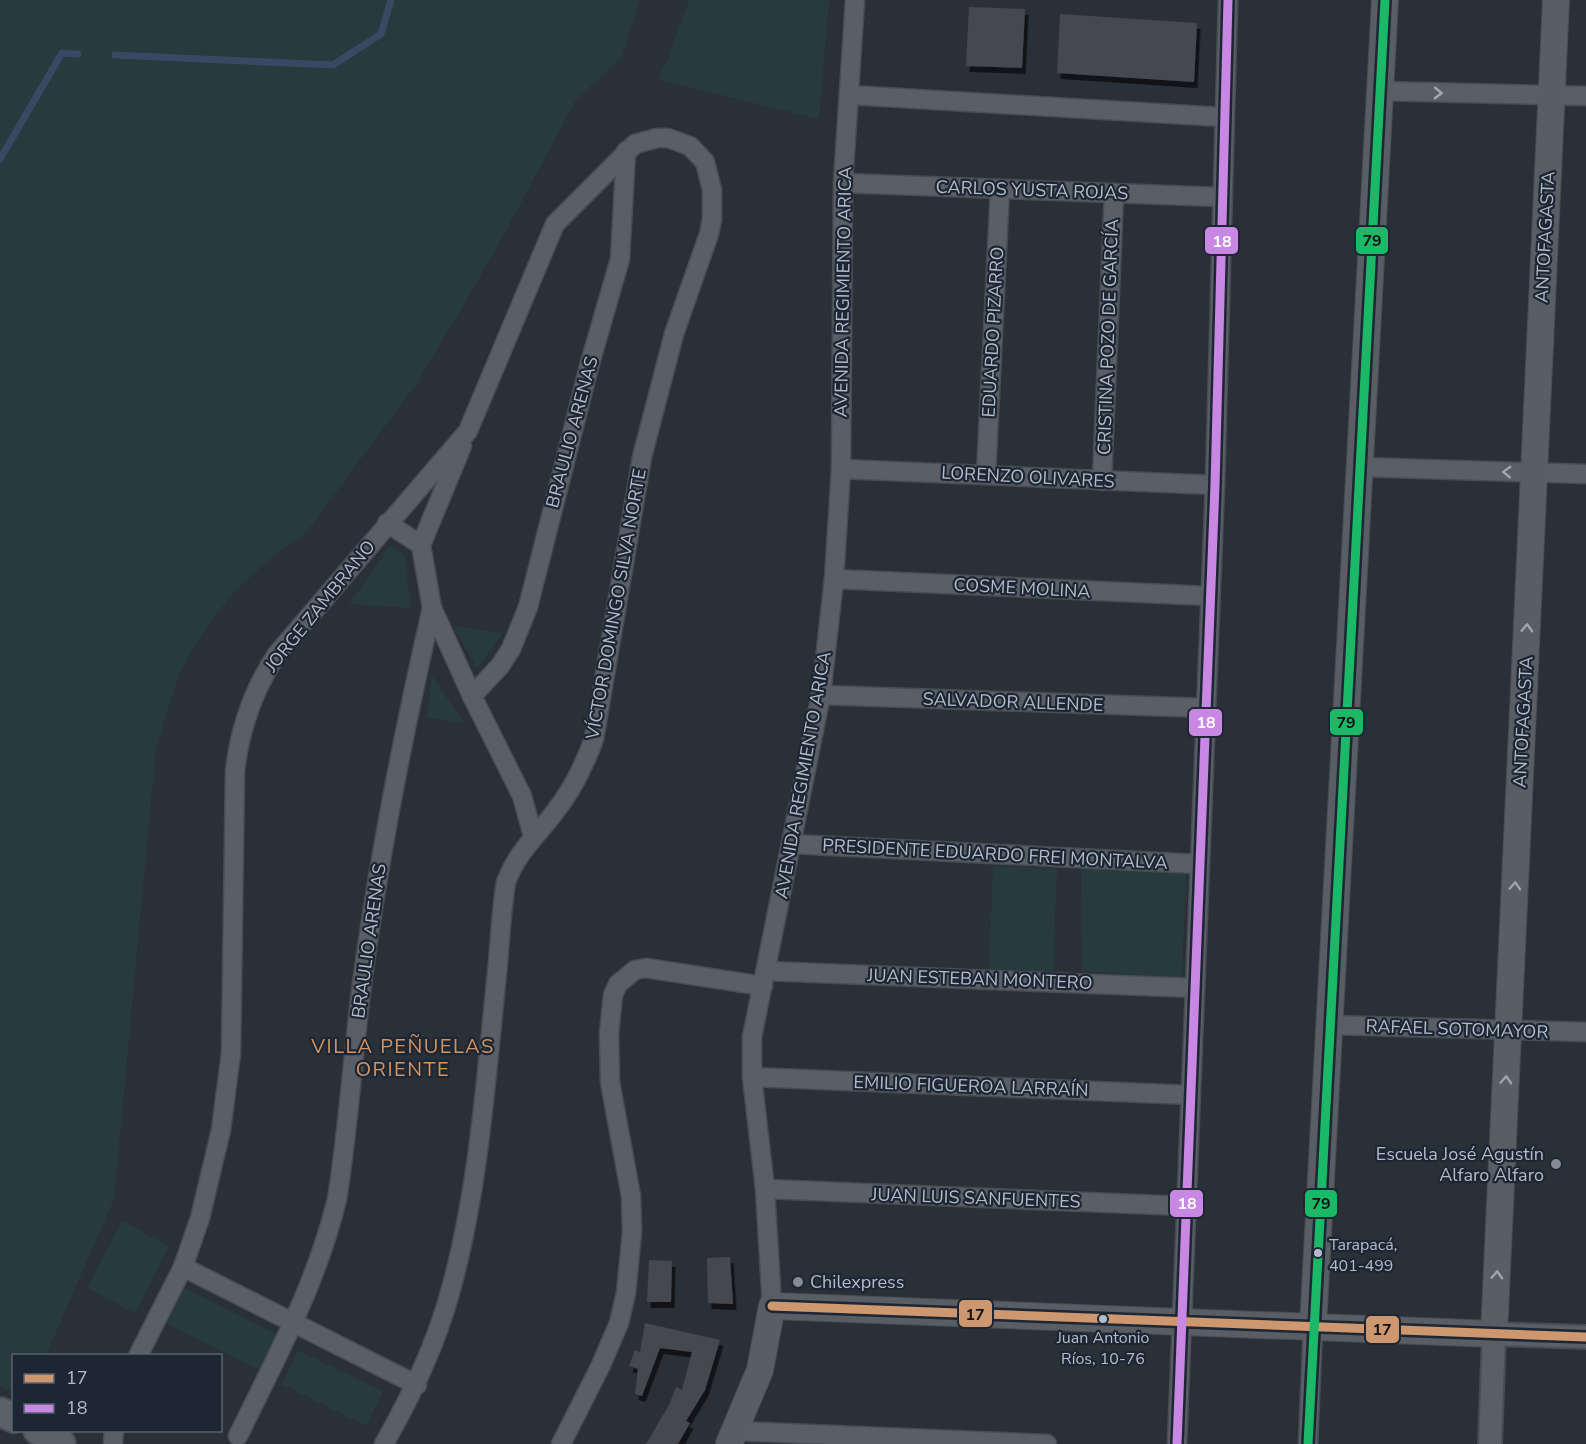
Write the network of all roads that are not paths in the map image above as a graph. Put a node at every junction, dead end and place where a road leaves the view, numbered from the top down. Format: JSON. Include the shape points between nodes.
{"nodes":[{"id":1,"x":855,"y":0,"type":"edge"},
{"id":2,"x":1228,"y":0,"type":"edge"},
{"id":3,"x":1385,"y":0,"type":"edge"},
{"id":4,"x":1556,"y":0,"type":"edge"},
{"id":5,"x":1380,"y":91,"type":"junction"},
{"id":6,"x":850,"y":95,"type":"junction"},
{"id":7,"x":1552,"y":95,"type":"junction"},
{"id":8,"x":1586,"y":96,"type":"edge"},
{"id":9,"x":1223,"y":117,"type":"junction"},
{"id":10,"x":626,"y":151,"type":"junction"},
{"id":11,"x":705,"y":162,"type":"joint"},
{"id":12,"x":843,"y":183,"type":"junction"},
{"id":13,"x":1000,"y":189,"type":"junction"},
{"id":14,"x":1114,"y":193,"type":"junction"},
{"id":15,"x":1221,"y":197,"type":"junction"},
{"id":16,"x":468,"y":431,"type":"junction"},
{"id":17,"x":1359,"y":467,"type":"junction"},
{"id":18,"x":841,"y":469,"type":"junction"},
{"id":19,"x":1534,"y":472,"type":"junction"},
{"id":20,"x":1586,"y":474,"type":"edge"},
{"id":21,"x":986,"y":475,"type":"junction"},
{"id":22,"x":1102,"y":480,"type":"junction"},
{"id":23,"x":1215,"y":485,"type":"junction"},
{"id":24,"x":387,"y":523,"type":"junction"},
{"id":25,"x":421,"y":545,"type":"junction"},
{"id":26,"x":834,"y":579,"type":"junction"},
{"id":27,"x":1210,"y":596,"type":"junction"},
{"id":28,"x":432,"y":608,"type":"junction"},
{"id":29,"x":821,"y":695,"type":"junction"},
{"id":30,"x":472,"y":696,"type":"junction"},
{"id":31,"x":1206,"y":708,"type":"junction"},
{"id":32,"x":533,"y":836,"type":"junction"},
{"id":33,"x":791,"y":844,"type":"junction"},
{"id":34,"x":1199,"y":864,"type":"junction"},
{"id":35,"x":764,"y":978,"type":"junction"},
{"id":36,"x":1195,"y":988,"type":"junction"},
{"id":37,"x":1329,"y":1026,"type":"junction"},
{"id":38,"x":1508,"y":1030,"type":"junction"},
{"id":39,"x":1586,"y":1032,"type":"edge"},
{"id":40,"x":752,"y":1077,"type":"junction"},
{"id":41,"x":1191,"y":1095,"type":"junction"},
{"id":42,"x":765,"y":1189,"type":"junction"},
{"id":43,"x":1186,"y":1206,"type":"junction"},
{"id":44,"x":183,"y":1267,"type":"junction"},
{"id":45,"x":772,"y":1306,"type":"junction"},
{"id":46,"x":1182,"y":1321,"type":"junction"},
{"id":47,"x":294,"y":1322,"type":"junction"},
{"id":48,"x":1313,"y":1326,"type":"junction"},
{"id":49,"x":1494,"y":1334,"type":"junction"},
{"id":50,"x":1586,"y":1337,"type":"edge"},
{"id":51,"x":139,"y":1354,"type":"edge"},
{"id":52,"x":417,"y":1384,"type":"junction"},
{"id":53,"x":238,"y":1436,"type":"dead end"},
{"id":54,"x":733,"y":1438,"type":"edge"},
{"id":55,"x":384,"y":1444,"type":"edge"},
{"id":56,"x":561,"y":1444,"type":"edge"},
{"id":57,"x":1047,"y":1444,"type":"edge"},
{"id":58,"x":1177,"y":1444,"type":"edge"},
{"id":59,"x":1308,"y":1444,"type":"edge"},
{"id":60,"x":1490,"y":1444,"type":"edge"}],
"edges":[{"from":1,"to":6,"type":"street","name":"AVENIDA REGIMIENTO ARICA"},
{"from":2,"to":9,"type":"street"},
{"from":3,"to":5,"type":"main road"},
{"from":4,"to":7,"type":"main road","name":"ANTOFAGASTA"},
{"from":5,"to":7,"type":"street","one_way":true},
{"from":5,"to":17,"type":"main road"},
{"from":6,"to":9,"type":"street"},
{"from":6,"to":12,"type":"street","name":"AVENIDA REGIMIENTO ARICA"},
{"from":7,"to":8,"type":"street"},
{"from":7,"to":19,"type":"main road","name":"ANTOFAGASTA"},
{"from":9,"to":15,"type":"street"},
{"from":10,"to":11,"type":"street","name":"JORGE ZAMBRANO","via":[[646,140],[668,138],[690,146]]},
{"from":10,"to":16,"type":"street","name":"JORGE ZAMBRANO","via":[[555,224]]},
{"from":10,"to":30,"type":"street","name":"BRAULIO ARENAS","via":[[620,259],[528,607],[511,649]]},
{"from":11,"to":32,"type":"street","name":"VÍCTOR DOMINGO SILVA NORTE","via":[[713,204],[710,234],[674,334],[642,457],[594,739],[578,778]]},
{"from":12,"to":13,"type":"street","name":"CARLOS YUSTA ROJAS"},
{"from":12,"to":18,"type":"street","name":"AVENIDA REGIMIENTO ARICA"},
{"from":13,"to":14,"type":"street","name":"CARLOS YUSTA ROJAS"},
{"from":13,"to":21,"type":"street","name":"EDUARDO PIZARRO"},
{"from":14,"to":15,"type":"street","name":"CARLOS YUSTA ROJAS"},
{"from":14,"to":22,"type":"street","name":"CRISTINA POZO DE GARCÍA"},
{"from":15,"to":23,"type":"street"},
{"from":16,"to":24,"type":"street","name":"JORGE ZAMBRANO"},
{"from":16,"to":25,"type":"street"},
{"from":19,"to":17,"type":"street","one_way":true},
{"from":17,"to":37,"type":"main road"},
{"from":18,"to":21,"type":"street","name":"LORENZO OLIVARES"},
{"from":18,"to":26,"type":"street","name":"AVENIDA REGIMIENTO ARICA"},
{"from":19,"to":20,"type":"street"},
{"from":38,"to":19,"type":"main road","name":"ANTOFAGASTA","one_way":true},
{"from":21,"to":22,"type":"street","name":"LORENZO OLIVARES"},
{"from":22,"to":23,"type":"street","name":"LORENZO OLIVARES"},
{"from":23,"to":27,"type":"street"},
{"from":24,"to":25,"type":"street"},
{"from":24,"to":44,"type":"street","name":"JORGE ZAMBRANO","via":[[277,654],[255,690],[241,730],[235,771],[230,1072],[213,1167]]},
{"from":25,"to":28,"type":"street"},
{"from":26,"to":27,"type":"street","name":"COSME MOLINA"},
{"from":26,"to":29,"type":"street","name":"AVENIDA REGIMIENTO ARICA"},
{"from":27,"to":31,"type":"street"},
{"from":28,"to":30,"type":"street"},
{"from":28,"to":47,"type":"street","name":"BRAULIO ARENAS","via":[[376,884],[337,1198],[319,1264]]},
{"from":29,"to":31,"type":"street","name":"SALVADOR ALLENDE"},
{"from":29,"to":33,"type":"street","name":"AVENIDA REGIMIENTO ARICA"},
{"from":30,"to":32,"type":"street","via":[[522,796]]},
{"from":31,"to":34,"type":"street"},
{"from":32,"to":52,"type":"street","name":"VÍCTOR DOMINGO SILVA NORTE","via":[[506,882],[482,1117],[462,1244],[441,1322]]},
{"from":33,"to":34,"type":"street","name":"PRESIDENTE EDUARDO FREI MONTALVA"},
{"from":33,"to":35,"type":"street","name":"AVENIDA REGIMIENTO ARICA"},
{"from":34,"to":36,"type":"street"},
{"from":35,"to":36,"type":"street","name":"JUAN ESTEBAN MONTERO"},
{"from":35,"to":40,"type":"street","name":"AVENIDA REGIMIENTO ARICA","via":[[752,1037]]},
{"from":35,"to":56,"type":"street","name":"JUAN ESTEBAN MONTERO","via":[[646,968],[635,970],[618,984],[613,995],[608,1060],[631,1196],[630,1263],[619,1323]]},
{"from":36,"to":41,"type":"street"},
{"from":37,"to":38,"type":"street","name":"RAFAEL SOTOMAYOR"},
{"from":37,"to":48,"type":"main road"},
{"from":38,"to":39,"type":"street","name":"RAFAEL SOTOMAYOR"},
{"from":49,"to":38,"type":"main road","name":"ANTOFAGASTA","one_way":true},
{"from":40,"to":41,"type":"street","name":"EMILIO FIGUEROA LARRAÍN"},
{"from":40,"to":42,"type":"street","name":"AVENIDA REGIMIENTO ARICA"},
{"from":41,"to":43,"type":"street"},
{"from":42,"to":43,"type":"street","name":"JUAN LUIS SANFUENTES"},
{"from":42,"to":45,"type":"street","name":"AVENIDA REGIMIENTO ARICA"},
{"from":43,"to":46,"type":"street"},
{"from":44,"to":47,"type":"street"},
{"from":44,"to":51,"type":"street","name":"JORGE ZAMBRANO"},
{"from":45,"to":46,"type":"main road"},
{"from":45,"to":54,"type":"main road","name":"AVENIDA REGIMIENTO ARICA","via":[[760,1370]]},
{"from":46,"to":48,"type":"main road"},
{"from":46,"to":58,"type":"street"},
{"from":47,"to":52,"type":"street"},
{"from":47,"to":53,"type":"street","name":"BRAULIO ARENAS"},
{"from":48,"to":49,"type":"main road"},
{"from":48,"to":59,"type":"street"},
{"from":49,"to":50,"type":"street"},
{"from":49,"to":60,"type":"street","name":"ANTOFAGASTA"},
{"from":52,"to":55,"type":"street","name":"VÍCTOR DOMINGO SILVA NORTE"},
{"from":54,"to":57,"type":"street"}]}
